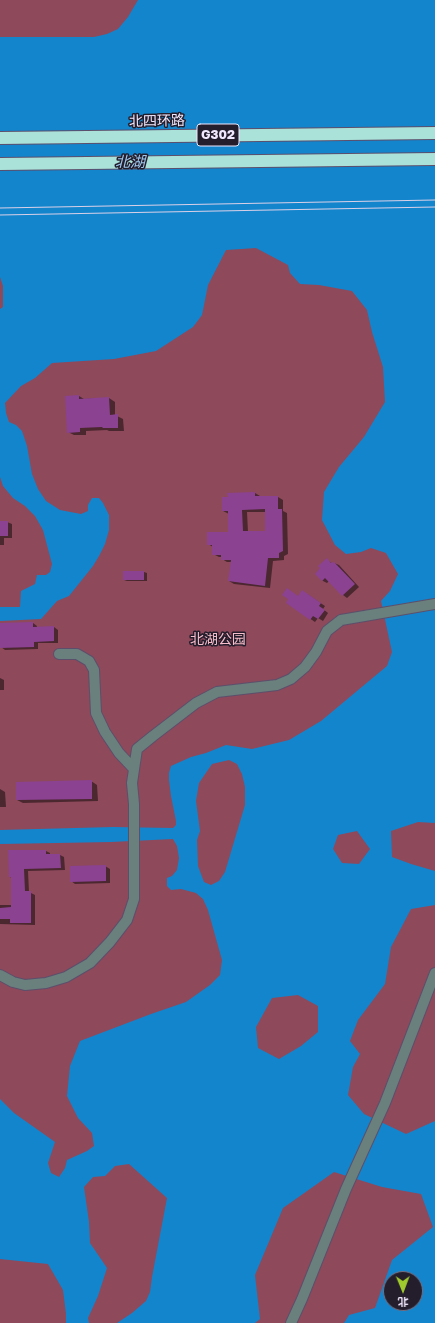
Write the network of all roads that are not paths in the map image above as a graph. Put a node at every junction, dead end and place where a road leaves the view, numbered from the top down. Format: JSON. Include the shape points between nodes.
{"nodes":[{"id":1,"x":435,"y":132,"type":"edge"},
{"id":2,"x":0,"y":138,"type":"edge"},
{"id":3,"x":435,"y":159,"type":"edge"},
{"id":4,"x":0,"y":164,"type":"edge"},
{"id":5,"x":435,"y":604,"type":"edge"},
{"id":6,"x":58,"y":654,"type":"dead end"},
{"id":7,"x":134,"y":769,"type":"junction"},
{"id":8,"x":435,"y":973,"type":"edge"},
{"id":9,"x":0,"y":975,"type":"edge"},
{"id":10,"x":290,"y":1323,"type":"edge"}],
"edges":[{"from":1,"to":2,"type":"highway","name":"北四环路","number":"G302"},
{"from":3,"to":4,"type":"highway","number":"G302"},
{"from":5,"to":7,"type":"street","via":[[341,620],[327,631],[316,652],[291,679],[277,685],[217,692],[196,703],[137,749]]},
{"from":6,"to":7,"type":"street","via":[[77,654],[89,661],[94,670],[96,713],[119,753]]},
{"from":7,"to":9,"type":"street","via":[[134,899],[127,920],[90,962],[66,978],[25,985]]},
{"from":8,"to":10,"type":"street","via":[[385,1103]]}]}
